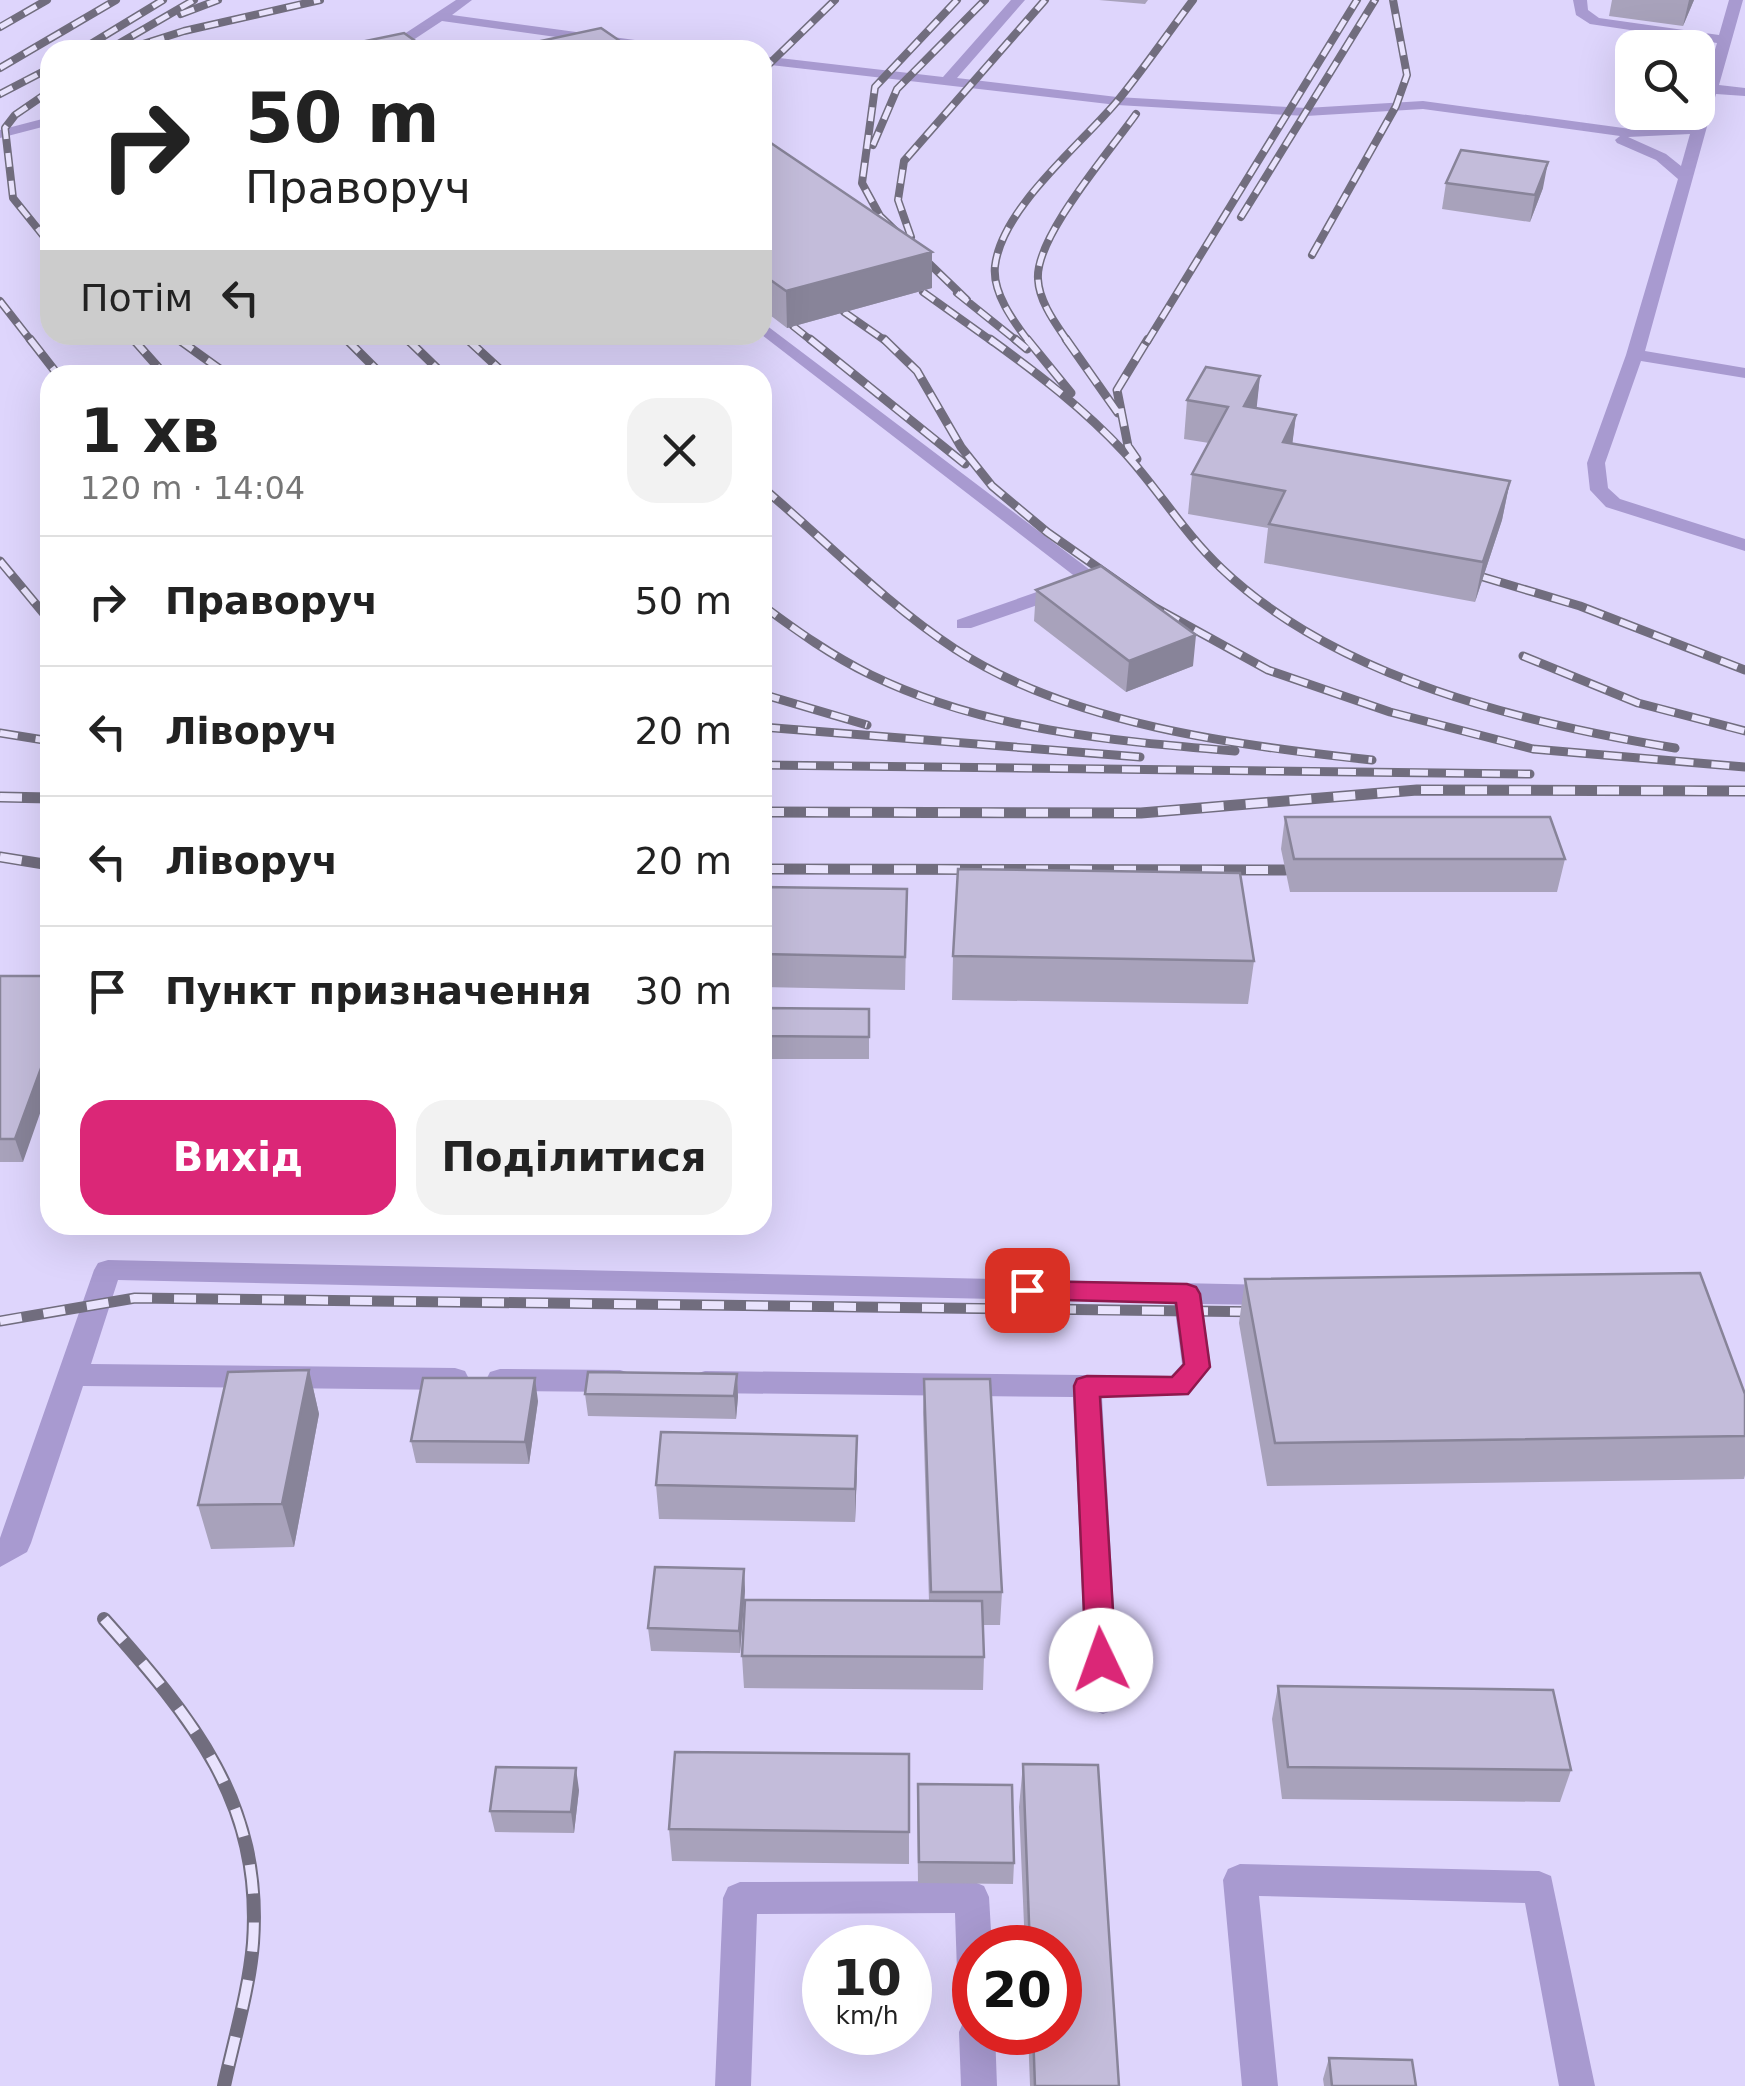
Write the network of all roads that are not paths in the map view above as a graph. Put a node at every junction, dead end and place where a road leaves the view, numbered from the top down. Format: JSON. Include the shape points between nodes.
{"nodes":[{"id":1,"x":465,"y":0,"type":"edge"},
{"id":2,"x":1018,"y":0,"type":"edge"},
{"id":3,"x":1580,"y":0,"type":"edge"},
{"id":4,"x":1736,"y":0,"type":"edge"},
{"id":5,"x":440,"y":17,"type":"junction"},
{"id":6,"x":566,"y":36,"type":"junction"},
{"id":7,"x":403,"y":40,"type":"edge"},
{"id":8,"x":562,"y":40,"type":"edge"},
{"id":9,"x":598,"y":40,"type":"edge"},
{"id":10,"x":1724,"y":40,"type":"junction"},
{"id":11,"x":772,"y":61,"type":"edge"},
{"id":12,"x":1715,"y":83,"type":"edge"},
{"id":13,"x":944,"y":84,"type":"junction"},
{"id":14,"x":1715,"y":88,"type":"edge"},
{"id":15,"x":1745,"y":92,"type":"edge"},
{"id":16,"x":40,"y":124,"type":"edge"},
{"id":17,"x":1579,"y":127,"type":"junction"},
{"id":18,"x":1688,"y":130,"type":"edge"},
{"id":19,"x":1701,"y":130,"type":"edge"},
{"id":20,"x":0,"y":134,"type":"edge"},
{"id":21,"x":1686,"y":178,"type":"junction"},
{"id":22,"x":772,"y":335,"type":"edge"},
{"id":23,"x":1635,"y":355,"type":"junction"},
{"id":24,"x":1745,"y":372,"type":"edge"},
{"id":25,"x":1745,"y":545,"type":"edge"},
{"id":26,"x":964,"y":624,"type":"dead end"},
{"id":27,"x":1187,"y":1294,"type":"junction"},
{"id":28,"x":1298,"y":1296,"type":"edge"},
{"id":29,"x":70,"y":1375,"type":"junction"},
{"id":30,"x":1087,"y":1386,"type":"junction"},
{"id":31,"x":0,"y":1554,"type":"edge"},
{"id":32,"x":1103,"y":1700,"type":"dead end"},
{"id":33,"x":973,"y":1925,"type":"edge"},
{"id":34,"x":979,"y":2055,"type":"edge"},
{"id":35,"x":733,"y":2086,"type":"edge"},
{"id":36,"x":980,"y":2086,"type":"edge"},
{"id":37,"x":1260,"y":2086,"type":"edge"},
{"id":38,"x":1577,"y":2086,"type":"edge"}],
"edges":[{"from":1,"to":5,"type":"lane"},
{"from":2,"to":13,"type":"lane"},
{"from":3,"to":10,"type":"lane","via":[[1581,12],[1595,21]]},
{"from":4,"to":10,"type":"lane"},
{"from":5,"to":6,"type":"lane"},
{"from":5,"to":7,"type":"lane"},
{"from":6,"to":8,"type":"lane"},
{"from":6,"to":9,"type":"lane"},
{"from":10,"to":12,"type":"lane"},
{"from":11,"to":13,"type":"lane"},
{"from":13,"to":17,"type":"lane","via":[[1306,112],[1423,105]]},
{"from":14,"to":15,"type":"lane"},
{"from":16,"to":20,"type":"lane"},
{"from":17,"to":18,"type":"lane","via":[[1638,134]]},
{"from":17,"to":21,"type":"lane","via":[[1645,149]]},
{"from":19,"to":21,"type":"lane"},
{"from":21,"to":23,"type":"lane"},
{"from":22,"to":26,"type":"lane","via":[[1091,580]]},
{"from":23,"to":24,"type":"lane"},
{"from":23,"to":25,"type":"lane","via":[[1596,463],[1600,490],[1625,508]]},
{"from":27,"to":28,"type":"lane"},
{"from":27,"to":29,"type":"lane","via":[[108,1270]]},
{"from":27,"to":30,"type":"lane","via":[[1197,1367],[1178,1387]]},
{"from":29,"to":30,"type":"lane"},
{"from":29,"to":31,"type":"lane","via":[[16,1544]]},
{"from":30,"to":32,"type":"lane"},
{"from":33,"to":35,"type":"lane","via":[[972,1897],[740,1898]]},
{"from":34,"to":36,"type":"lane"},
{"from":37,"to":38,"type":"lane","via":[[1240,1880],[1538,1887]]}]}
